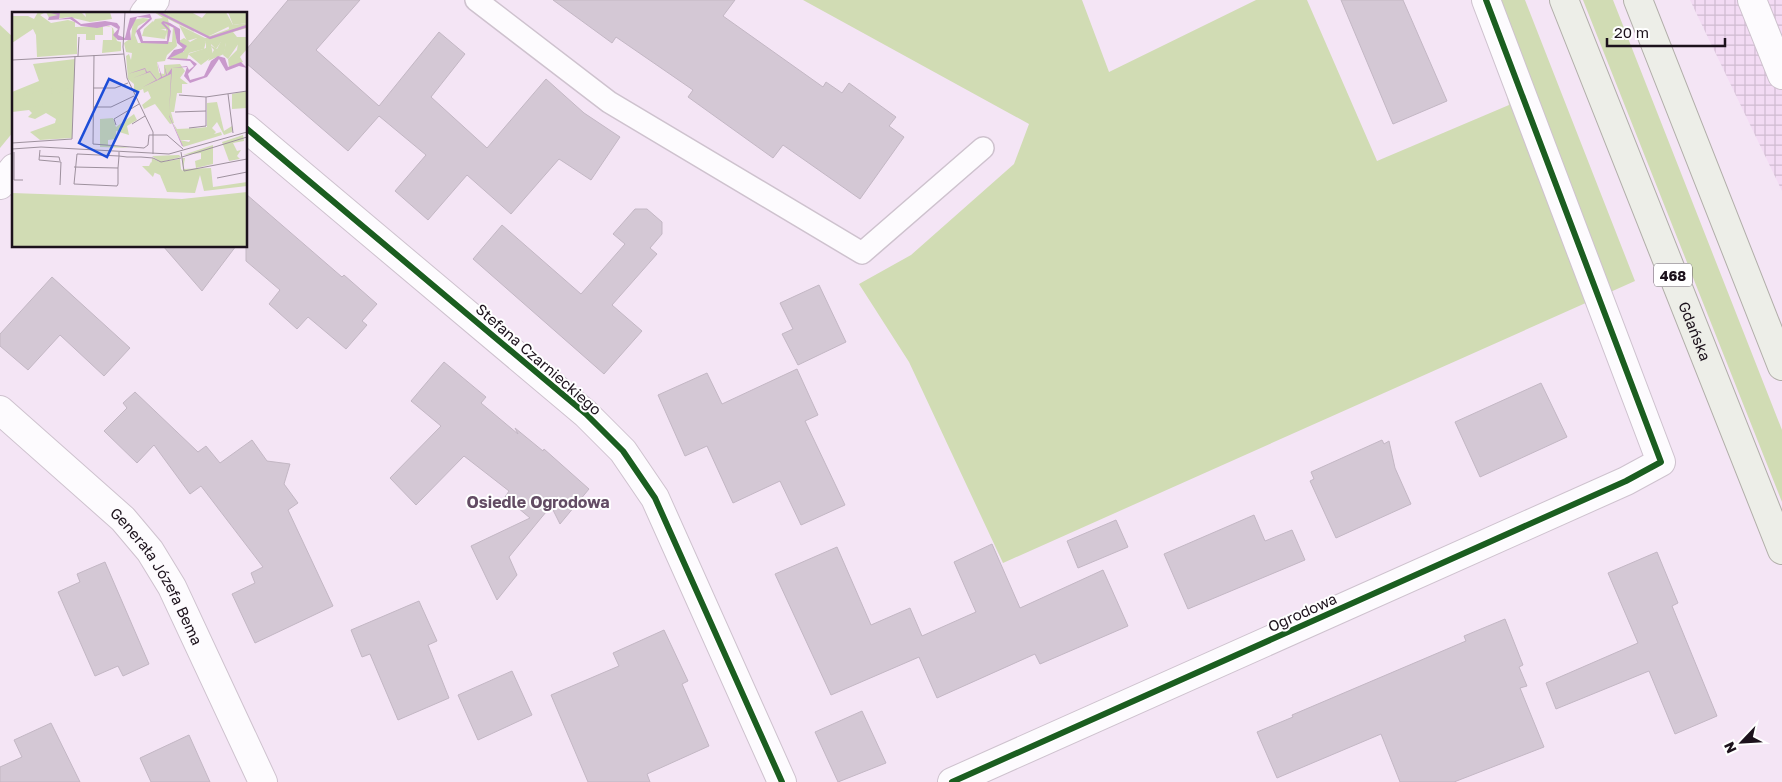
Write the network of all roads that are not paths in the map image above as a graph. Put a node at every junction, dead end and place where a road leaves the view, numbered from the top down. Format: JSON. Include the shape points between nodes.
{"nodes":[{"id":1,"x":155,"y":0,"type":"edge"},
{"id":2,"x":476,"y":0,"type":"edge"},
{"id":3,"x":1486,"y":0,"type":"edge"},
{"id":4,"x":1564,"y":0,"type":"edge"},
{"id":5,"x":1638,"y":0,"type":"edge"},
{"id":6,"x":1752,"y":0,"type":"edge"},
{"id":7,"x":146,"y":12,"type":"edge"},
{"id":8,"x":1782,"y":75,"type":"edge"},
{"id":9,"x":248,"y":130,"type":"edge"},
{"id":10,"x":983,"y":148,"type":"dead end"},
{"id":11,"x":12,"y":170,"type":"edge"},
{"id":12,"x":0,"y":185,"type":"edge"},
{"id":13,"x":1782,"y":366,"type":"edge"},
{"id":14,"x":0,"y":410,"type":"edge"},
{"id":15,"x":1782,"y":550,"type":"edge"},
{"id":16,"x":263,"y":782,"type":"edge"},
{"id":17,"x":782,"y":782,"type":"edge"},
{"id":18,"x":952,"y":782,"type":"edge"}],
"edges":[{"from":1,"to":7,"type":"street"},
{"from":2,"to":10,"type":"lane","via":[[609,102],[862,253]]},
{"from":3,"to":18,"type":"street","name":"Ogrodowa","via":[[1661,462],[1626,481]]},
{"from":4,"to":15,"type":"main road","name":"Gdańska","number":"468"},
{"from":5,"to":13,"type":"main road"},
{"from":6,"to":8,"type":"street"},
{"from":9,"to":17,"type":"street","name":"Stefana Czarnieckiego","via":[[586,414],[623,451],[655,498]]},
{"from":11,"to":12,"type":"street"},
{"from":14,"to":16,"type":"street","name":"Generała Józefa Bema","via":[[123,520],[150,551],[172,587]]}]}
